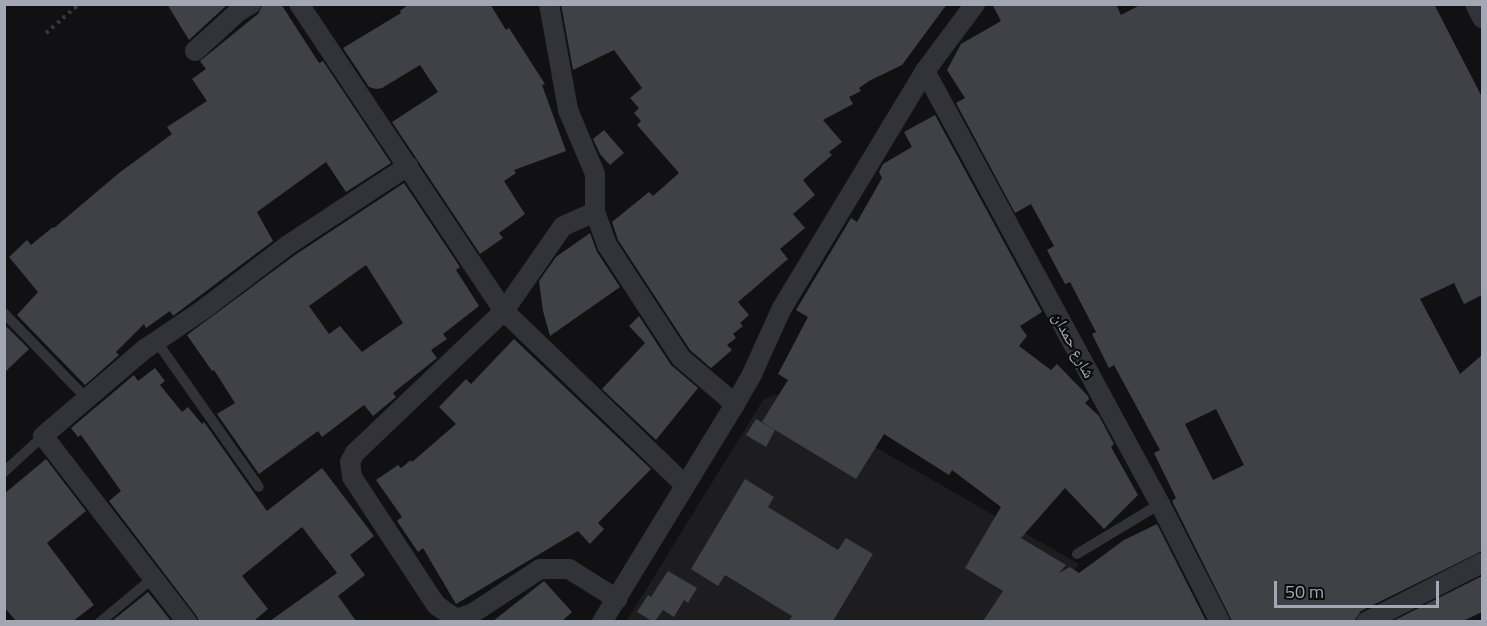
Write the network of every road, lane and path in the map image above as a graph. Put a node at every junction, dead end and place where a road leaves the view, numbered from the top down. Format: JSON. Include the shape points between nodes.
{"nodes":[{"id":1,"x":79,"y":4,"type":"edge"},
{"id":2,"x":251,"y":4,"type":"edge"},
{"id":3,"x":299,"y":4,"type":"edge"},
{"id":4,"x":549,"y":4,"type":"edge"},
{"id":5,"x":975,"y":4,"type":"edge"},
{"id":6,"x":1475,"y":4,"type":"edge"},
{"id":7,"x":1482,"y":18,"type":"edge"},
{"id":8,"x":46,"y":33,"type":"dead end"},
{"id":9,"x":195,"y":51,"type":"dead end"},
{"id":10,"x":925,"y":70,"type":"junction"},
{"id":11,"x":408,"y":166,"type":"junction"},
{"id":12,"x":595,"y":212,"type":"junction"},
{"id":13,"x":504,"y":311,"type":"junction"},
{"id":14,"x":4,"y":313,"type":"edge"},
{"id":15,"x":156,"y":342,"type":"junction"},
{"id":16,"x":86,"y":398,"type":"junction"},
{"id":17,"x":735,"y":405,"type":"junction"},
{"id":18,"x":43,"y":436,"type":"junction"},
{"id":19,"x":4,"y":472,"type":"edge"},
{"id":20,"x":686,"y":485,"type":"junction"},
{"id":21,"x":259,"y":487,"type":"dead end"},
{"id":22,"x":1160,"y":504,"type":"junction"},
{"id":23,"x":1077,"y":554,"type":"dead end"},
{"id":24,"x":1482,"y":563,"type":"edge"},
{"id":25,"x":153,"y":578,"type":"junction"},
{"id":26,"x":617,"y":599,"type":"junction"},
{"id":27,"x":100,"y":621,"type":"edge"},
{"id":28,"x":187,"y":621,"type":"edge"},
{"id":29,"x":602,"y":621,"type":"edge"},
{"id":30,"x":1220,"y":621,"type":"edge"},
{"id":31,"x":1366,"y":621,"type":"edge"}],
"edges":[{"from":1,"to":8,"type":"path"},
{"from":2,"to":9,"type":"street"},
{"from":3,"to":11,"type":"street"},
{"from":4,"to":12,"type":"street","via":[[568,110],[595,174]]},
{"from":5,"to":10,"type":"street"},
{"from":6,"to":7,"type":"street"},
{"from":10,"to":17,"type":"street","via":[[782,308]]},
{"from":10,"to":22,"type":"street","name":"شارع حمدان"},
{"from":11,"to":13,"type":"street"},
{"from":11,"to":15,"type":"street","via":[[288,245]]},
{"from":12,"to":13,"type":"street","via":[[563,226]]},
{"from":12,"to":17,"type":"street","via":[[607,245],[681,358]]},
{"from":13,"to":20,"type":"street"},
{"from":13,"to":26,"type":"street","via":[[355,453],[350,462],[352,477],[436,605],[456,619],[473,614],[540,569],[569,569]]},
{"from":14,"to":16,"type":"lane"},
{"from":15,"to":16,"type":"street"},
{"from":15,"to":21,"type":"lane"},
{"from":16,"to":18,"type":"street"},
{"from":17,"to":20,"type":"street"},
{"from":18,"to":19,"type":"lane"},
{"from":18,"to":25,"type":"street"},
{"from":20,"to":26,"type":"street"},
{"from":22,"to":23,"type":"lane"},
{"from":22,"to":30,"type":"street","name":"شارع حمدان"},
{"from":24,"to":31,"type":"street"},
{"from":25,"to":27,"type":"lane"},
{"from":25,"to":28,"type":"street"},
{"from":26,"to":29,"type":"street"}]}
